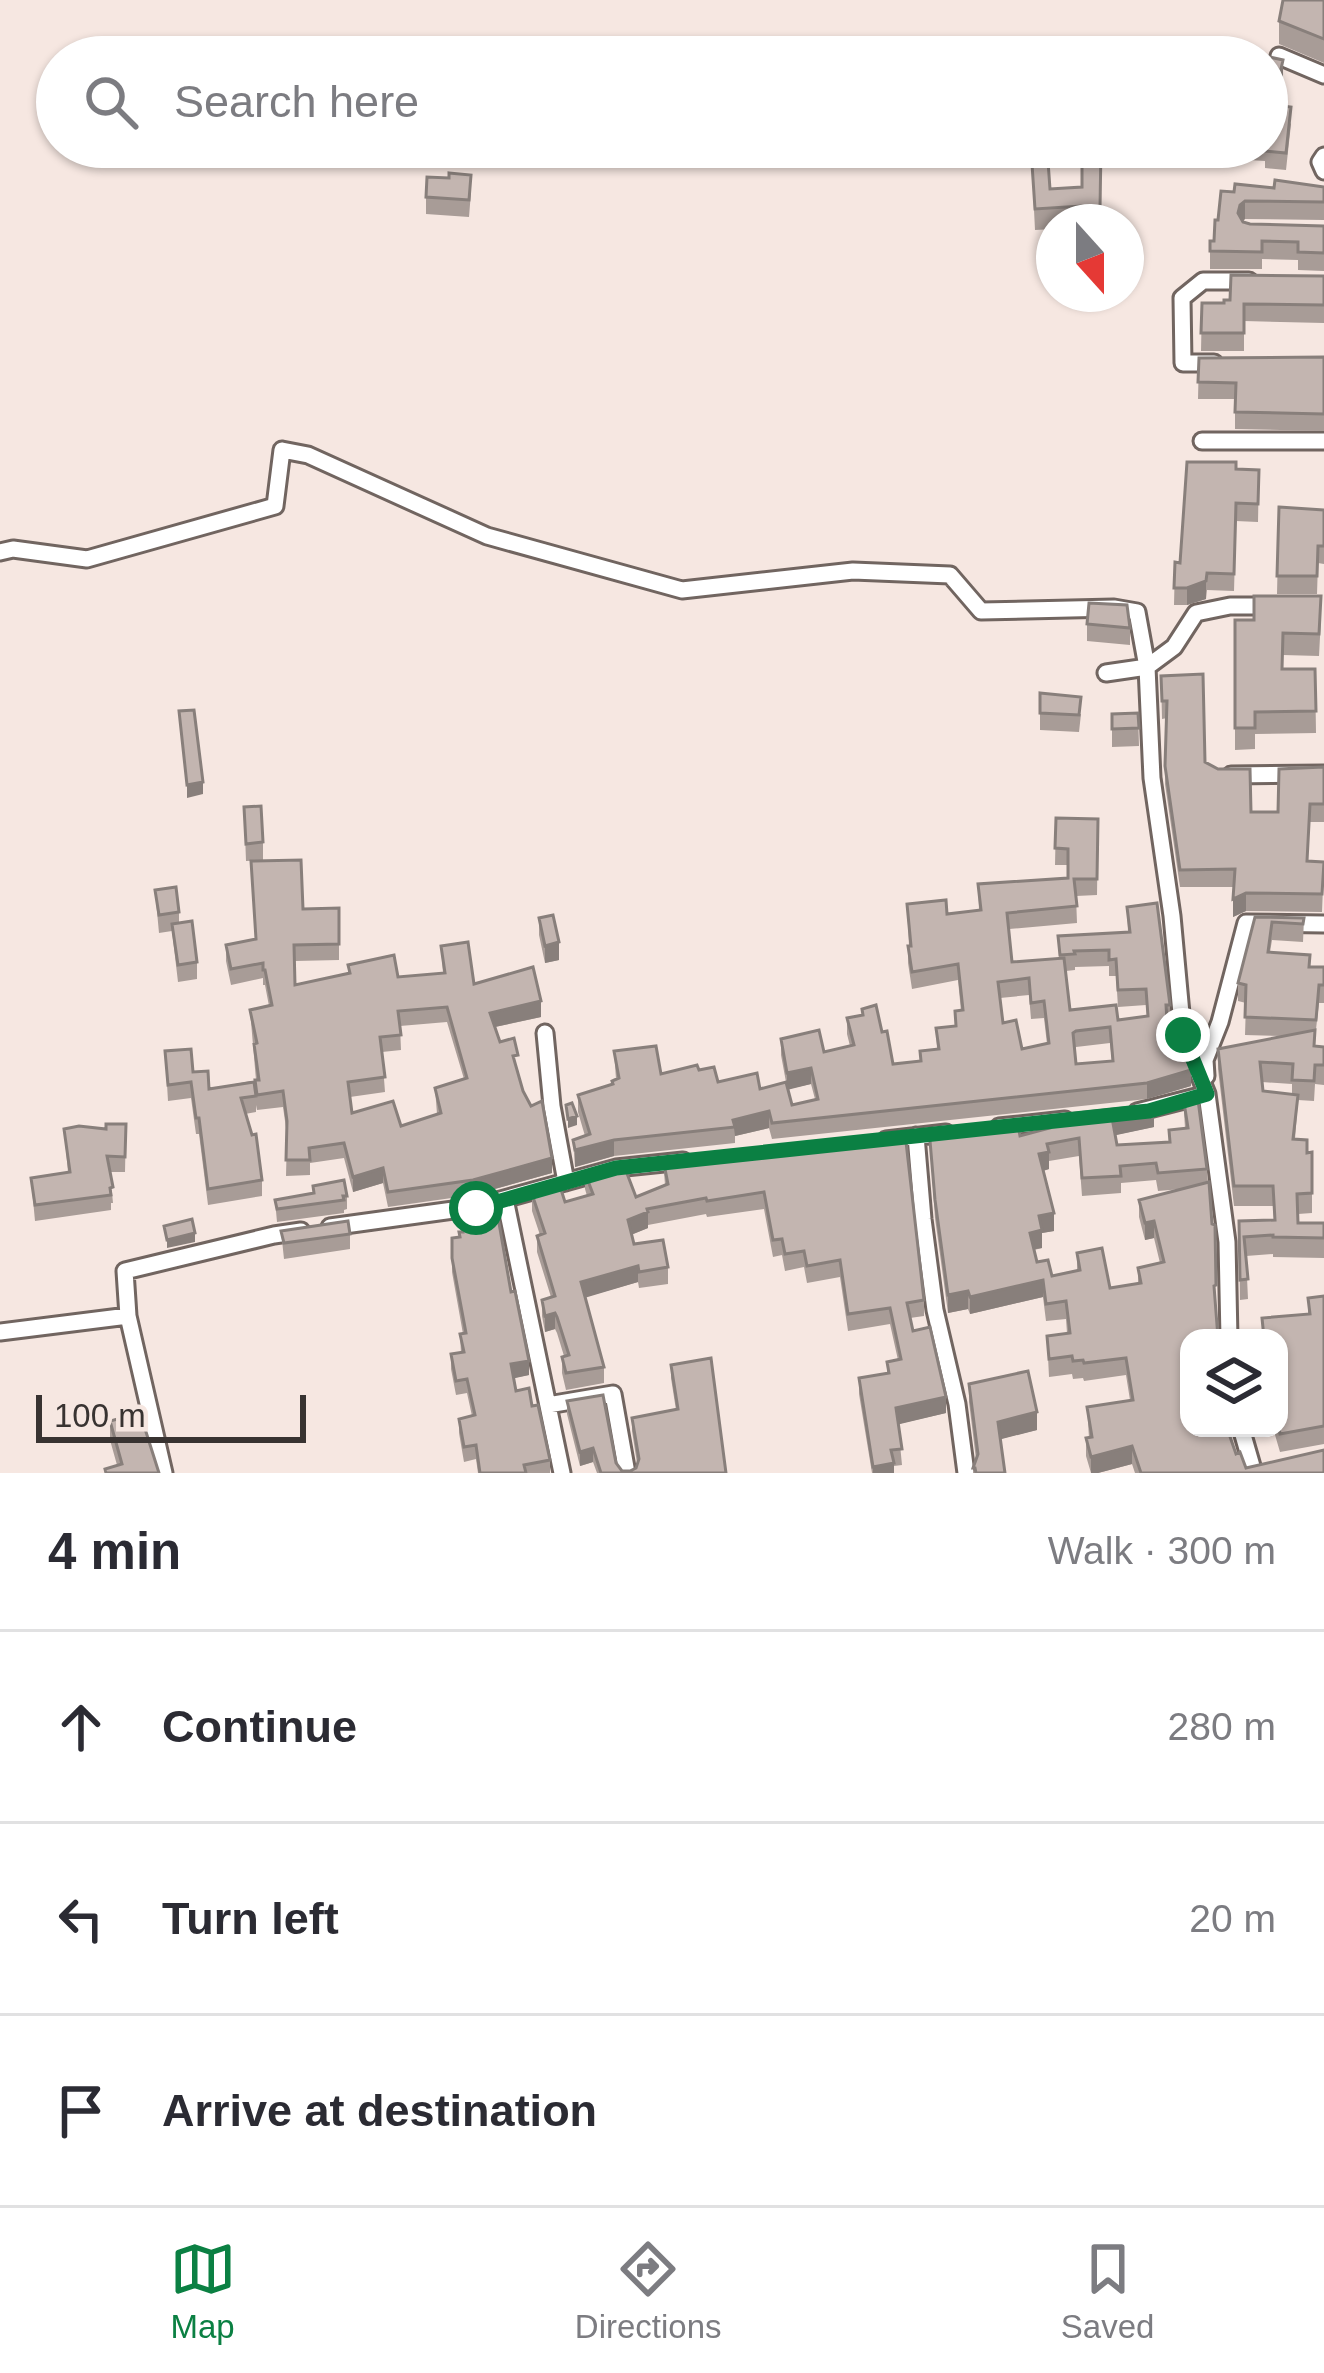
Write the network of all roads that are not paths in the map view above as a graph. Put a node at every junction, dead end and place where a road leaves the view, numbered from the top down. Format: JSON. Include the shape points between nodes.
{"nodes":[{"id":1,"x":1288,"y":60,"type":"edge"},
{"id":2,"x":1324,"y":76,"type":"edge"},
{"id":3,"x":1324,"y":156,"type":"edge"},
{"id":4,"x":1324,"y":171,"type":"edge"},
{"id":5,"x":1263,"y":281,"type":"edge"},
{"id":6,"x":1230,"y":363,"type":"edge"},
{"id":7,"x":1202,"y":441,"type":"dead end"},
{"id":8,"x":1324,"y":441,"type":"edge"},
{"id":9,"x":0,"y":552,"type":"edge"},
{"id":10,"x":1300,"y":606,"type":"edge"},
{"id":11,"x":1147,"y":667,"type":"junction"},
{"id":12,"x":1106,"y":673,"type":"dead end"},
{"id":13,"x":1324,"y":774,"type":"edge"},
{"id":14,"x":1219,"y":775,"type":"edge"},
{"id":15,"x":1324,"y":924,"type":"edge"},
{"id":16,"x":545,"y":1033,"type":"dead end"},
{"id":17,"x":1207,"y":1094,"type":"junction"},
{"id":18,"x":1126,"y":1113,"type":"edge"},
{"id":19,"x":1079,"y":1118,"type":"edge"},
{"id":20,"x":986,"y":1128,"type":"edge"},
{"id":21,"x":962,"y":1131,"type":"edge"},
{"id":22,"x":916,"y":1136,"type":"junction"},
{"id":23,"x":876,"y":1142,"type":"edge"},
{"id":24,"x":711,"y":1159,"type":"edge"},
{"id":25,"x":566,"y":1182,"type":"junction"},
{"id":26,"x":505,"y":1199,"type":"junction"},
{"id":27,"x":128,"y":1316,"type":"junction"},
{"id":28,"x":1229,"y":1329,"type":"edge"},
{"id":29,"x":0,"y":1332,"type":"edge"},
{"id":30,"x":548,"y":1405,"type":"junction"},
{"id":31,"x":1245,"y":1437,"type":"edge"},
{"id":32,"x":1259,"y":1470,"type":"edge"},
{"id":33,"x":164,"y":1473,"type":"edge"},
{"id":34,"x":562,"y":1473,"type":"edge"},
{"id":35,"x":627,"y":1473,"type":"edge"},
{"id":36,"x":966,"y":1473,"type":"edge"}],
"edges":[{"from":1,"to":2,"type":"street"},
{"from":3,"to":4,"type":"street"},
{"from":5,"to":6,"type":"street","via":[[1203,281],[1182,298],[1183,363]]},
{"from":7,"to":8,"type":"street"},
{"from":9,"to":11,"type":"street","via":[[87,559],[274,506],[282,450],[487,536],[682,590],[854,571],[950,575],[981,611],[1137,612]]},
{"from":10,"to":11,"type":"street","via":[[1196,613],[1174,647]]},
{"from":11,"to":12,"type":"street"},
{"from":11,"to":17,"type":"street","via":[[1183,1035]]},
{"from":13,"to":14,"type":"street"},
{"from":15,"to":17,"type":"street","via":[[1246,923],[1205,1060]]},
{"from":16,"to":25,"type":"street"},
{"from":17,"to":18,"type":"street"},
{"from":17,"to":28,"type":"street","via":[[1227,1242]]},
{"from":19,"to":20,"type":"street"},
{"from":21,"to":22,"type":"street"},
{"from":22,"to":23,"type":"street"},
{"from":22,"to":36,"type":"street","via":[[935,1310]]},
{"from":24,"to":25,"type":"street"},
{"from":25,"to":26,"type":"street"},
{"from":26,"to":27,"type":"street","via":[[274,1234],[125,1271]]},
{"from":26,"to":30,"type":"street"},
{"from":27,"to":29,"type":"street"},
{"from":27,"to":33,"type":"street"},
{"from":30,"to":34,"type":"street"},
{"from":30,"to":35,"type":"street","via":[[613,1394]]},
{"from":31,"to":32,"type":"street"}]}
